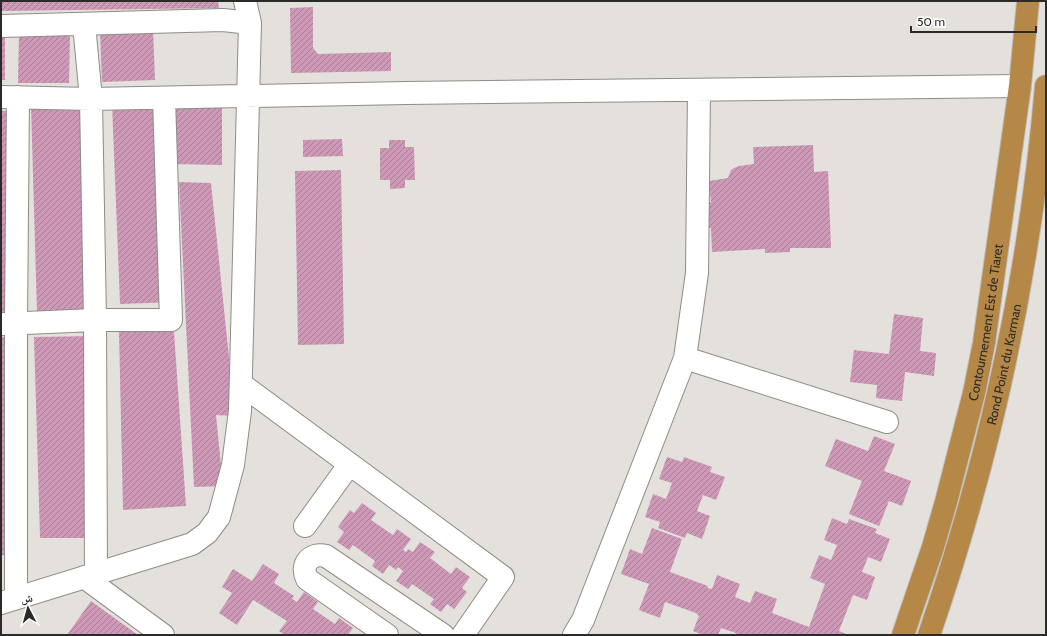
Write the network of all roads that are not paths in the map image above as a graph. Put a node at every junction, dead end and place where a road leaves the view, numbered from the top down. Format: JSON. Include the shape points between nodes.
{"nodes":[{"id":1,"x":245,"y":1,"type":"edge"},
{"id":2,"x":1028,"y":1,"type":"edge"},
{"id":3,"x":250,"y":23,"type":"junction"},
{"id":4,"x":84,"y":24,"type":"junction"},
{"id":5,"x":1,"y":26,"type":"edge"},
{"id":6,"x":1020,"y":86,"type":"junction"},
{"id":7,"x":1046,"y":86,"type":"edge"},
{"id":8,"x":699,"y":90,"type":"junction"},
{"id":9,"x":248,"y":96,"type":"junction"},
{"id":10,"x":10,"y":97,"type":"edge"},
{"id":11,"x":164,"y":98,"type":"junction"},
{"id":12,"x":91,"y":99,"type":"junction"},
{"id":13,"x":95,"y":320,"type":"junction"},
{"id":14,"x":8,"y":324,"type":"edge"},
{"id":15,"x":685,"y":358,"type":"junction"},
{"id":16,"x":242,"y":384,"type":"junction"},
{"id":17,"x":887,"y":422,"type":"dead end"},
{"id":18,"x":349,"y":465,"type":"junction"},
{"id":19,"x":305,"y":526,"type":"dead end"},
{"id":20,"x":90,"y":576,"type":"junction"},
{"id":21,"x":8,"y":601,"type":"edge"},
{"id":22,"x":580,"y":633,"type":"edge"},
{"id":23,"x":163,"y":635,"type":"edge"},
{"id":24,"x":387,"y":635,"type":"edge"},
{"id":25,"x":443,"y":635,"type":"edge"},
{"id":26,"x":463,"y":635,"type":"edge"},
{"id":27,"x":903,"y":635,"type":"edge"},
{"id":28,"x":928,"y":635,"type":"edge"}],
"edges":[{"from":1,"to":3,"type":"street"},
{"from":2,"to":6,"type":"highway","name":"Contournement Est de Tiaret"},
{"from":3,"to":4,"type":"street","via":[[224,20]]},
{"from":3,"to":9,"type":"street"},
{"from":4,"to":5,"type":"street"},
{"from":4,"to":12,"type":"street"},
{"from":6,"to":8,"type":"street"},
{"from":6,"to":27,"type":"highway","name":"Contournement Est de Tiaret","via":[[984,343],[974,393],[933,547]]},
{"from":7,"to":28,"type":"highway","name":"Rond Point du Karman","via":[[1032,214],[996,406],[949,576]]},
{"from":8,"to":9,"type":"street"},
{"from":8,"to":15,"type":"street","via":[[697,273]]},
{"from":9,"to":11,"type":"street"},
{"from":9,"to":16,"type":"street"},
{"from":10,"to":12,"type":"street"},
{"from":10,"to":14,"type":"street"},
{"from":11,"to":12,"type":"street"},
{"from":11,"to":13,"type":"street","via":[[171,320]]},
{"from":12,"to":13,"type":"street"},
{"from":13,"to":14,"type":"street"},
{"from":13,"to":20,"type":"street"},
{"from":14,"to":21,"type":"street"},
{"from":15,"to":17,"type":"street"},
{"from":15,"to":22,"type":"street"},
{"from":16,"to":18,"type":"street"},
{"from":16,"to":20,"type":"street","via":[[233,465],[219,517],[214,525],[192,544]]},
{"from":18,"to":19,"type":"street"},
{"from":18,"to":26,"type":"street","via":[[502,577]]},
{"from":20,"to":21,"type":"street"},
{"from":20,"to":23,"type":"street"},
{"from":24,"to":25,"type":"street","via":[[307,580],[304,570],[308,561],[316,555],[326,556]]}]}
